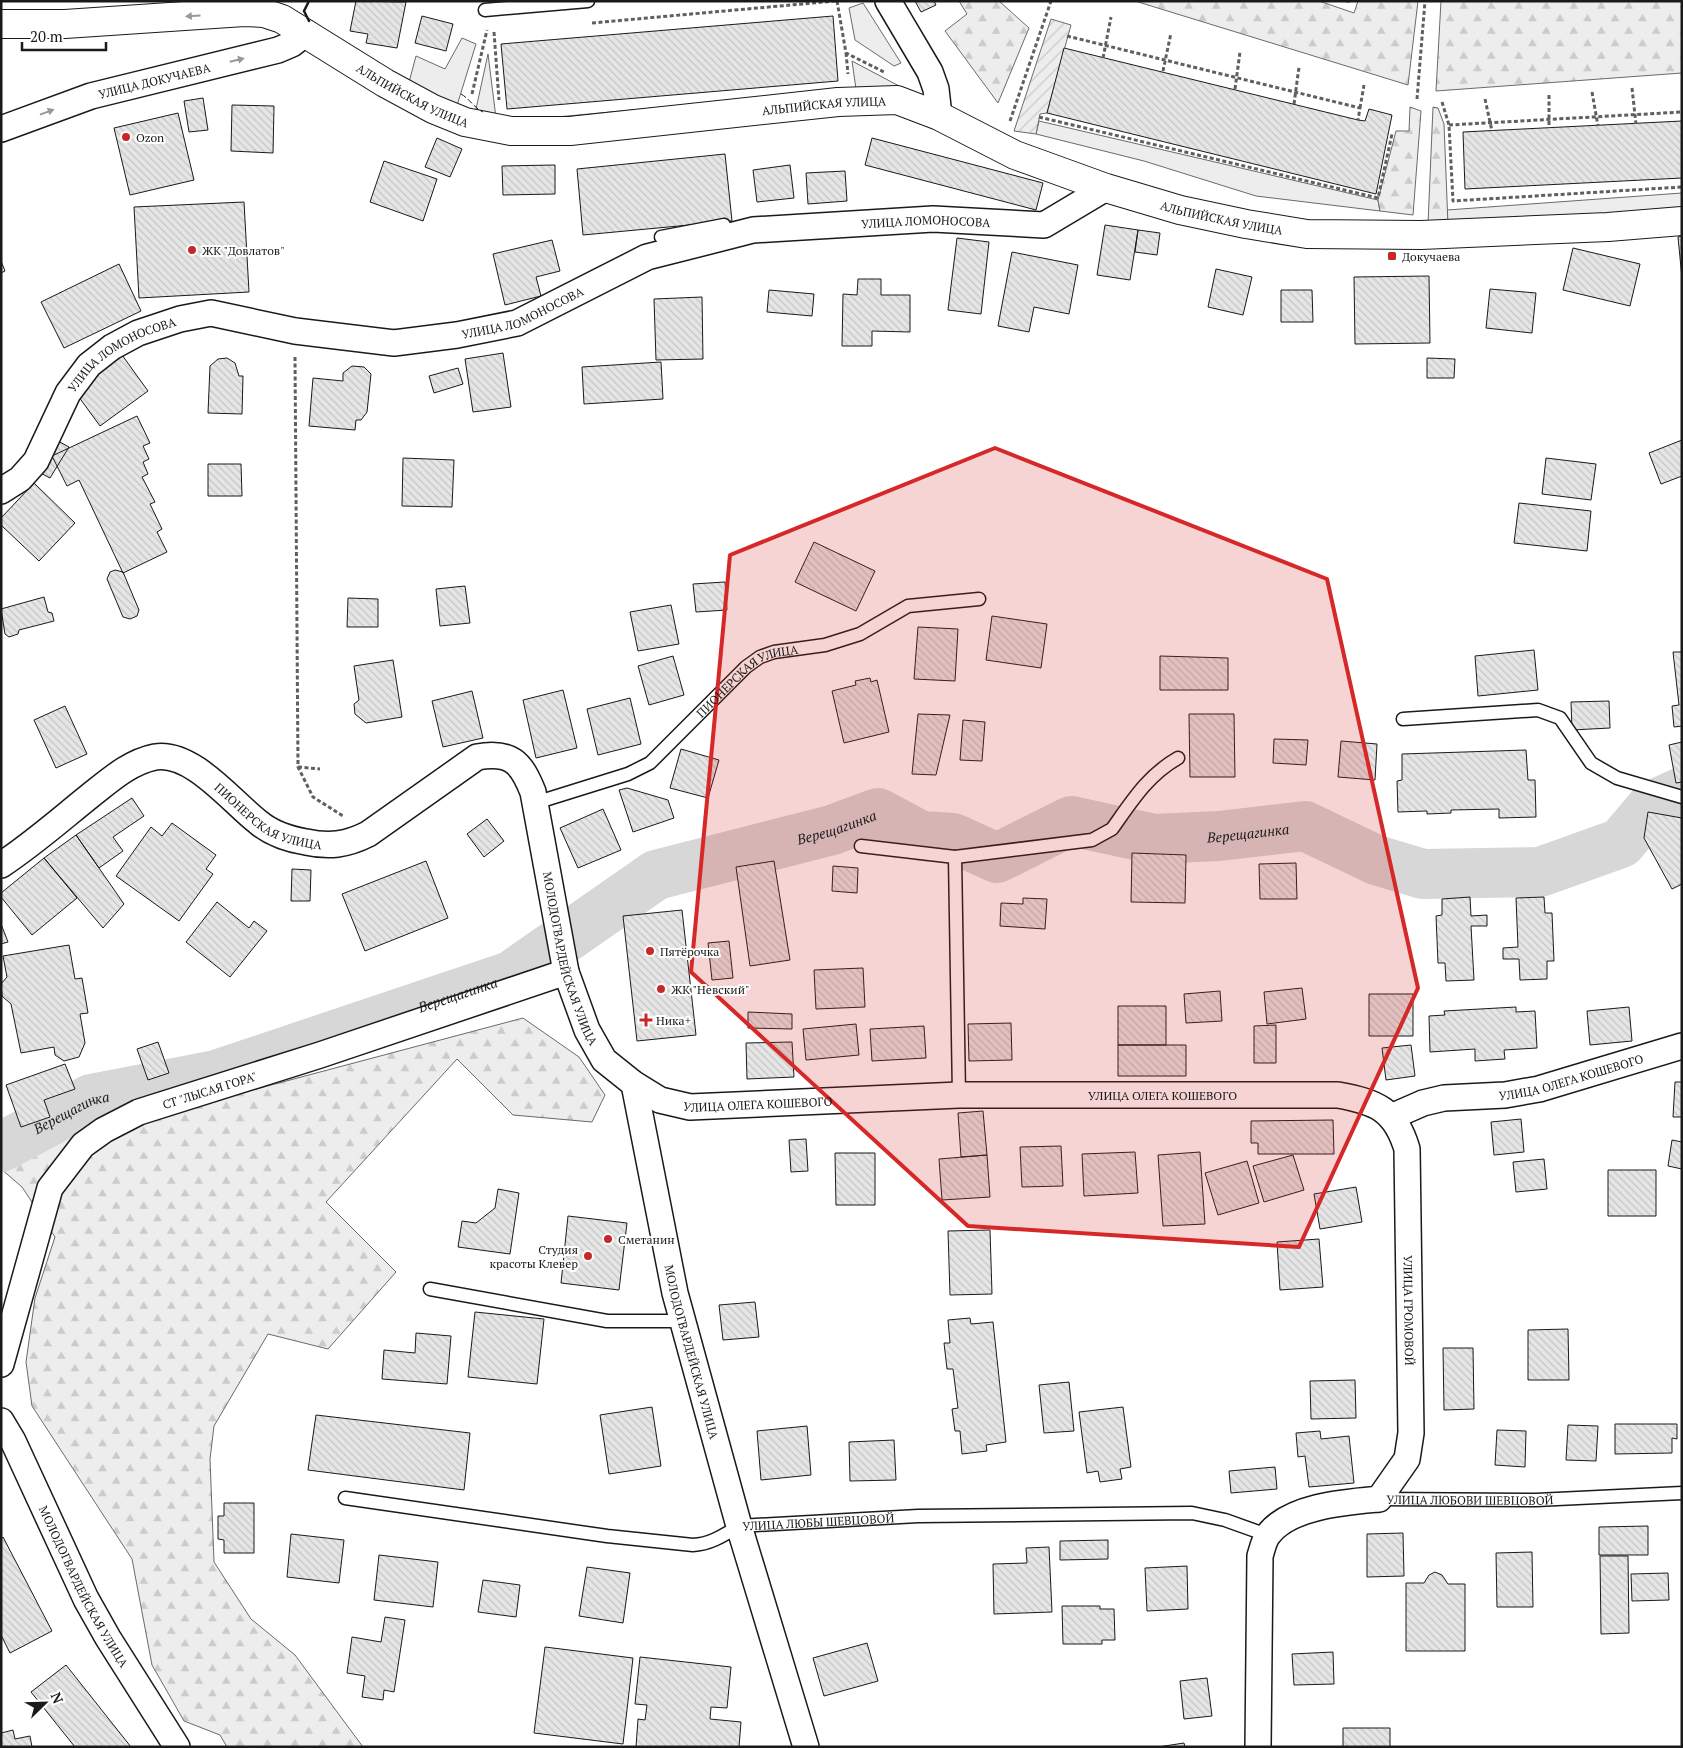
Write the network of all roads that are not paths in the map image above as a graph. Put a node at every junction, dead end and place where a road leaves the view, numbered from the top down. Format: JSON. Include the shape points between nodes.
{"nodes":[{"id":1,"x":588,"y":1,"type":"edge"},
{"id":2,"x":888,"y":1,"type":"edge"},
{"id":3,"x":262,"y":7,"type":"edge"},
{"id":4,"x":156,"y":10,"type":"edge"},
{"id":5,"x":485,"y":10,"type":"road end"},
{"id":6,"x":1,"y":24,"type":"edge"},
{"id":7,"x":306,"y":33,"type":"junction"},
{"id":8,"x":939,"y":116,"type":"junction"},
{"id":9,"x":1,"y":129,"type":"edge"},
{"id":10,"x":1106,"y":188,"type":"junction"},
{"id":11,"x":1682,"y":221,"type":"edge"},
{"id":12,"x":792,"y":228,"type":"junction"},
{"id":13,"x":661,"y":237,"type":"dead end"},
{"id":14,"x":1,"y":491,"type":"edge"},
{"id":15,"x":979,"y":599,"type":"dead end"},
{"id":16,"x":1403,"y":719,"type":"dead end"},
{"id":17,"x":1178,"y":758,"type":"dead end"},
{"id":18,"x":1682,"y":797,"type":"edge"},
{"id":19,"x":534,"y":798,"type":"junction"},
{"id":20,"x":862,"y":846,"type":"dead end"},
{"id":21,"x":955,"y":857,"type":"junction"},
{"id":22,"x":1,"y":865,"type":"edge"},
{"id":23,"x":566,"y":972,"type":"junction"},
{"id":24,"x":1682,"y":1046,"type":"edge"},
{"id":25,"x":634,"y":1084,"type":"junction"},
{"id":26,"x":958,"y":1095,"type":"junction"},
{"id":27,"x":1392,"y":1117,"type":"junction"},
{"id":28,"x":430,"y":1289,"type":"dead end"},
{"id":29,"x":683,"y":1321,"type":"junction"},
{"id":30,"x":1,"y":1364,"type":"edge"},
{"id":31,"x":1,"y":1421,"type":"edge"},
{"id":32,"x":1682,"y":1493,"type":"edge"},
{"id":33,"x":345,"y":1498,"type":"dead end"},
{"id":34,"x":1379,"y":1499,"type":"junction"},
{"id":35,"x":740,"y":1526,"type":"junction"},
{"id":36,"x":1267,"y":1535,"type":"junction"},
{"id":37,"x":177,"y":1747,"type":"edge"},
{"id":38,"x":806,"y":1747,"type":"edge"},
{"id":39,"x":1258,"y":1747,"type":"edge"}],
"edges":[{"from":1,"to":5,"type":"lane"},
{"from":2,"to":8,"type":"street","via":[[930,72]]},
{"from":3,"to":4,"type":"street","name":"АЛЬПИЙСКАЯ УЛИЦА","one_way":true,"via":[[244,12]]},
{"from":3,"to":7,"type":"street","name":"АЛЬПИЙСКАЯ УЛИЦА"},
{"from":4,"to":6,"type":"street","name":"АЛЬПИЙСКАЯ УЛИЦА","via":[[64,24]]},
{"from":7,"to":8,"type":"street","name":"АЛЬПИЙСКАЯ УЛИЦА","via":[[433,109],[465,122],[511,131],[570,131],[871,100],[897,100]]},
{"from":9,"to":7,"type":"street","name":"УЛИЦА ДОКУЧАЕВА","one_way":true,"via":[[90,96],[278,50]]},
{"from":8,"to":10,"type":"street","name":"АЛЬПИЙСКАЯ УЛИЦА","via":[[1015,155]]},
{"from":10,"to":11,"type":"street","name":"АЛЬПИЙСКАЯ УЛИЦА","via":[[1180,210],[1307,234],[1421,235]]},
{"from":10,"to":12,"type":"street","name":"УЛИЦА ЛОМОНОСОВА","via":[[1044,225],[933,219]]},
{"from":12,"to":13,"type":"lane","via":[[762,218]]},
{"from":12,"to":14,"type":"street","name":"УЛИЦА ЛОМОНОСОВА","via":[[753,230],[647,257],[517,323],[457,335],[394,343],[295,332],[211,313],[180,319],[138,333],[112,347],[90,365],[68,393],[36,461],[20,479]]},
{"from":15,"to":19,"type":"lane","name":"ПИОНЕРСКАЯ УЛИЦА","via":[[908,606],[860,634],[824,645],[760,657],[746,667],[650,763],[628,774]]},
{"from":16,"to":18,"type":"lane","via":[[1538,710],[1560,718],[1592,763],[1617,778]]},
{"from":17,"to":21,"type":"lane","via":[[1146,781],[1112,829],[1104,835],[1092,840]]},
{"from":19,"to":22,"type":"street","name":"ПИОНЕРСКАЯ УЛИЦА","via":[[524,770],[512,760],[495,754],[477,757],[368,834],[350,843],[326,846],[285,838],[259,823],[204,774],[183,761],[156,757],[119,773]]},
{"from":19,"to":23,"type":"street","name":"МОЛОДОГВАРДЕЙСКАЯ УЛИЦА"},
{"from":20,"to":21,"type":"lane"},
{"from":21,"to":26,"type":"lane"},
{"from":23,"to":25,"type":"street","name":"МОЛОДОГВАРДЕЙСКАЯ УЛИЦА","via":[[587,1030],[604,1060]]},
{"from":23,"to":30,"type":"street","name":"СТ \"ЛЫСАЯ ГОРА\"","via":[[139,1112],[104,1130],[83,1145],[50,1188]]},
{"from":24,"to":27,"type":"street","name":"УЛИЦА ОЛЕГА КОШЕВОГО","via":[[1540,1089],[1505,1095],[1444,1098],[1423,1103]]},
{"from":25,"to":26,"type":"street","name":"УЛИЦА ОЛЕГА КОШЕВОГО","via":[[660,1100],[690,1107]]},
{"from":25,"to":29,"type":"street","name":"МОЛОДОГВАРДЕЙСКАЯ УЛИЦА"},
{"from":26,"to":27,"type":"street","name":"УЛИЦА ОЛЕГА КОШЕВОГО","via":[[1338,1095],[1378,1105]]},
{"from":27,"to":34,"type":"street","name":"УЛИЦА ГРОМОВОЙ","via":[[1402,1130],[1407,1148],[1411,1433],[1407,1459]]},
{"from":28,"to":29,"type":"lane","via":[[608,1321]]},
{"from":29,"to":35,"type":"street","name":"МОЛОДОГВАРДЕЙСКАЯ УЛИЦА"},
{"from":31,"to":37,"type":"street","name":"МОЛОДОГВАРДЕЙСКАЯ УЛИЦА","via":[[86,1599]]},
{"from":32,"to":34,"type":"lane","name":"УЛИЦА ЛЮБОВИ ШЕВЦОВОЙ","via":[[1536,1500]]},
{"from":33,"to":35,"type":"lane","name":"УЛИЦА ЛЮБЫ ШЕВЦОВОЙ","via":[[607,1536],[693,1545],[706,1544]]},
{"from":34,"to":36,"type":"street","name":"УЛИЦА ЛЮБОВИ ШЕВЦОВОЙ","via":[[1338,1502],[1295,1515]]},
{"from":35,"to":36,"type":"lane","name":"УЛИЦА ЛЮБЫ ШЕВЦОВОЙ","via":[[918,1516],[1192,1513],[1225,1520]]},
{"from":35,"to":38,"type":"street","name":"МОЛОДОГВАРДЕЙСКАЯ УЛИЦА"},
{"from":36,"to":39,"type":"street","via":[[1260,1556]]}]}
